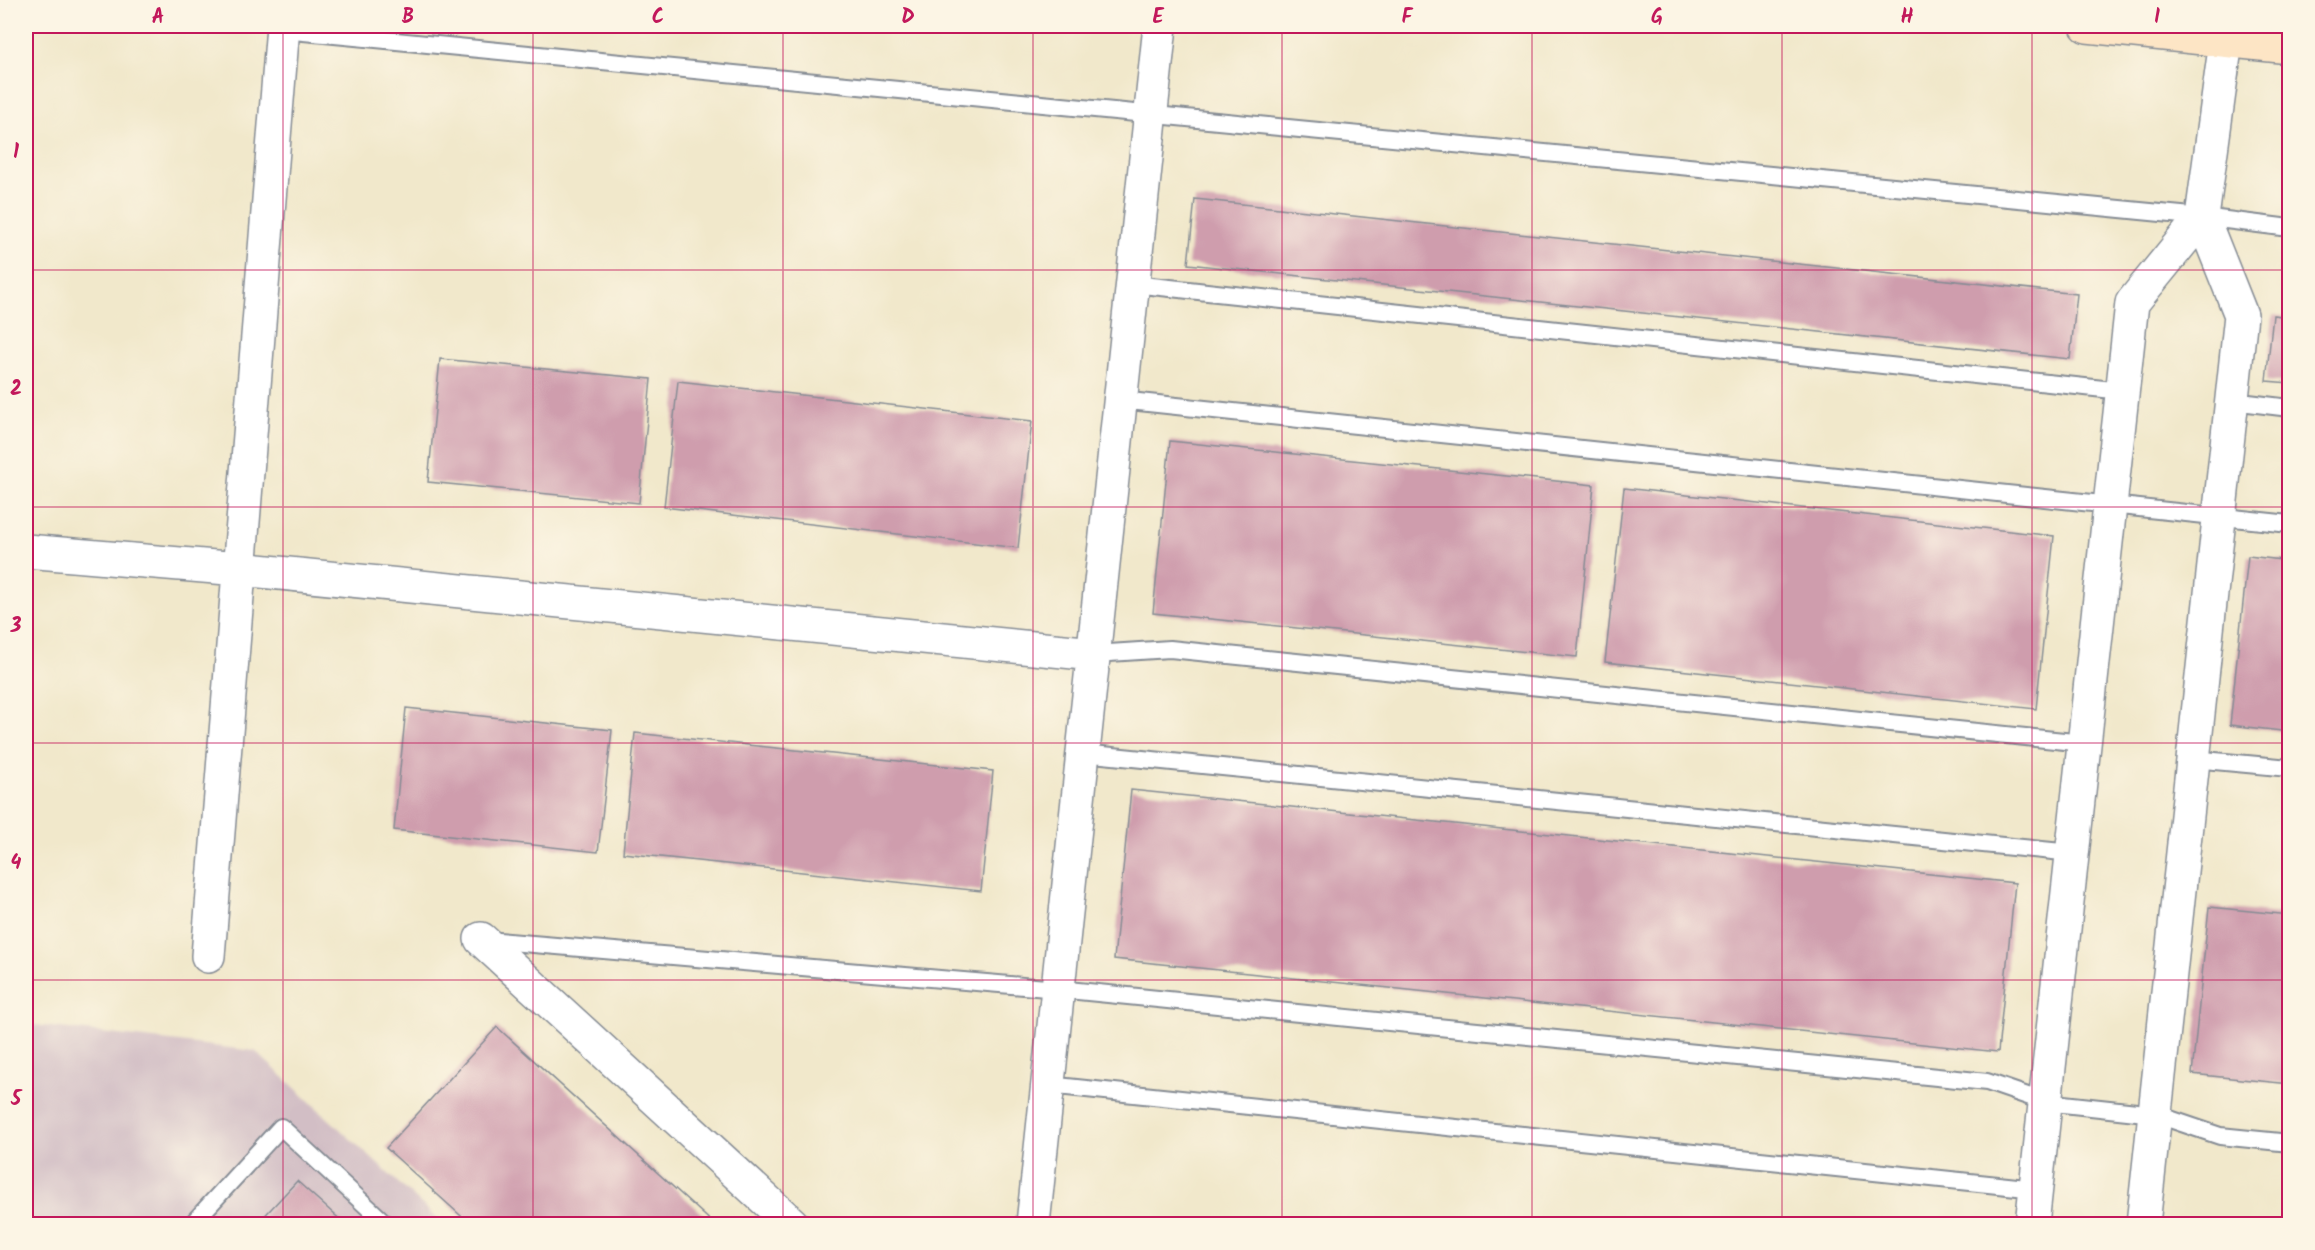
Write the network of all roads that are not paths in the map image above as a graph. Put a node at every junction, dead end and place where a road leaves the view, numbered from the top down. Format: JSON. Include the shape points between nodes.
{"nodes":[{"id":1,"x":1160,"y":26,"type":"edge"},
{"id":2,"x":2087,"y":26,"type":"edge"},
{"id":3,"x":283,"y":28,"type":"edge"},
{"id":4,"x":2227,"y":33,"type":"edge"},
{"id":5,"x":2289,"y":47,"type":"edge"},
{"id":6,"x":1150,"y":115,"type":"junction"},
{"id":7,"x":2202,"y":217,"type":"junction"},
{"id":8,"x":2289,"y":228,"type":"edge"},
{"id":9,"x":1133,"y":284,"type":"junction"},
{"id":10,"x":2122,"y":391,"type":"junction"},
{"id":11,"x":1120,"y":400,"type":"junction"},
{"id":12,"x":2232,"y":401,"type":"junction"},
{"id":13,"x":2289,"y":408,"type":"edge"},
{"id":14,"x":2109,"y":504,"type":"junction"},
{"id":15,"x":2220,"y":516,"type":"junction"},
{"id":16,"x":2289,"y":524,"type":"edge"},
{"id":17,"x":26,"y":551,"type":"edge"},
{"id":18,"x":239,"y":569,"type":"junction"},
{"id":19,"x":1094,"y":654,"type":"junction"},
{"id":20,"x":2084,"y":744,"type":"junction"},
{"id":21,"x":1083,"y":753,"type":"junction"},
{"id":22,"x":2193,"y":759,"type":"junction"},
{"id":23,"x":2289,"y":768,"type":"edge"},
{"id":24,"x":2072,"y":853,"type":"junction"},
{"id":25,"x":481,"y":939,"type":"joint"},
{"id":26,"x":208,"y":956,"type":"dead end"},
{"id":27,"x":1058,"y":989,"type":"junction"},
{"id":28,"x":1048,"y":1085,"type":"junction"},
{"id":29,"x":2045,"y":1102,"type":"junction"},
{"id":30,"x":2155,"y":1114,"type":"junction"},
{"id":31,"x":2289,"y":1143,"type":"edge"},
{"id":32,"x":2036,"y":1189,"type":"junction"},
{"id":33,"x":192,"y":1224,"type":"edge"},
{"id":34,"x":386,"y":1224,"type":"edge"},
{"id":35,"x":792,"y":1224,"type":"edge"},
{"id":36,"x":1033,"y":1224,"type":"edge"},
{"id":37,"x":2032,"y":1224,"type":"edge"},
{"id":38,"x":2143,"y":1224,"type":"edge"}],
"edges":[{"from":1,"to":6,"type":"street"},
{"from":2,"to":4,"type":"main road"},
{"from":3,"to":6,"type":"lane"},
{"from":3,"to":18,"type":"street"},
{"from":4,"to":5,"type":"main road"},
{"from":4,"to":7,"type":"street"},
{"from":6,"to":7,"type":"lane"},
{"from":6,"to":9,"type":"street"},
{"from":7,"to":8,"type":"lane"},
{"from":7,"to":10,"type":"street","via":[[2132,303]]},
{"from":7,"to":12,"type":"street","via":[[2241,315]]},
{"from":9,"to":10,"type":"lane"},
{"from":9,"to":11,"type":"street"},
{"from":10,"to":14,"type":"street"},
{"from":11,"to":14,"type":"lane"},
{"from":11,"to":19,"type":"street"},
{"from":12,"to":13,"type":"lane"},
{"from":12,"to":15,"type":"street"},
{"from":14,"to":15,"type":"lane"},
{"from":14,"to":20,"type":"street"},
{"from":15,"to":16,"type":"lane"},
{"from":15,"to":22,"type":"street"},
{"from":17,"to":18,"type":"street"},
{"from":18,"to":19,"type":"street"},
{"from":18,"to":26,"type":"street"},
{"from":19,"to":20,"type":"lane","via":[[1170,650]]},
{"from":19,"to":21,"type":"street"},
{"from":20,"to":24,"type":"street"},
{"from":21,"to":24,"type":"lane"},
{"from":21,"to":27,"type":"street"},
{"from":22,"to":23,"type":"lane"},
{"from":22,"to":30,"type":"street"},
{"from":24,"to":29,"type":"street"},
{"from":25,"to":27,"type":"lane"},
{"from":25,"to":35,"type":"street"},
{"from":27,"to":28,"type":"street"},
{"from":27,"to":29,"type":"lane","via":[[1987,1082]]},
{"from":28,"to":32,"type":"lane"},
{"from":28,"to":36,"type":"street"},
{"from":29,"to":30,"type":"lane"},
{"from":29,"to":32,"type":"street"},
{"from":30,"to":31,"type":"lane","via":[[2220,1136]]},
{"from":30,"to":38,"type":"street"},
{"from":32,"to":37,"type":"street"},
{"from":33,"to":34,"type":"lane","via":[[280,1127]]}]}
